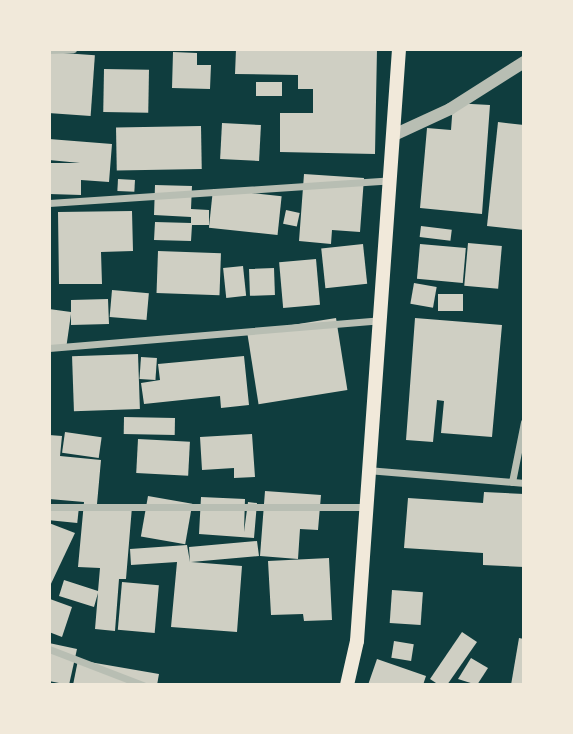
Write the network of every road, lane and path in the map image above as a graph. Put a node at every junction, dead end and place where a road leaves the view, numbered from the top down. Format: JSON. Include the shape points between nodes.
{"nodes":[{"id":1,"x":73,"y":49,"type":"edge"},
{"id":2,"x":399,"y":49,"type":"edge"},
{"id":3,"x":49,"y":50,"type":"edge"},
{"id":4,"x":524,"y":62,"type":"edge"},
{"id":5,"x":396,"y":134,"type":"junction"},
{"id":6,"x":391,"y":180,"type":"junction"},
{"id":7,"x":49,"y":202,"type":"edge"},
{"id":8,"x":381,"y":320,"type":"junction"},
{"id":9,"x":49,"y":348,"type":"edge"},
{"id":10,"x":524,"y":422,"type":"edge"},
{"id":11,"x":367,"y":470,"type":"junction"},
{"id":12,"x":512,"y":482,"type":"junction"},
{"id":13,"x":524,"y":483,"type":"edge"},
{"id":14,"x":365,"y":507,"type":"junction"},
{"id":15,"x":49,"y":508,"type":"edge"},
{"id":16,"x":49,"y":649,"type":"edge"},
{"id":17,"x":143,"y":685,"type":"edge"},
{"id":18,"x":347,"y":685,"type":"edge"}],
"edges":[{"from":1,"to":3,"type":"street"},
{"from":2,"to":5,"type":"main road"},
{"from":4,"to":5,"type":"street","via":[[450,109]]},
{"from":5,"to":6,"type":"main road"},
{"from":6,"to":7,"type":"street"},
{"from":6,"to":8,"type":"main road"},
{"from":8,"to":9,"type":"street"},
{"from":8,"to":11,"type":"main road"},
{"from":10,"to":12,"type":"street"},
{"from":11,"to":12,"type":"street"},
{"from":11,"to":14,"type":"main road"},
{"from":12,"to":13,"type":"street"},
{"from":14,"to":15,"type":"street"},
{"from":14,"to":18,"type":"main road","via":[[357,641]]},
{"from":16,"to":17,"type":"street"}]}
